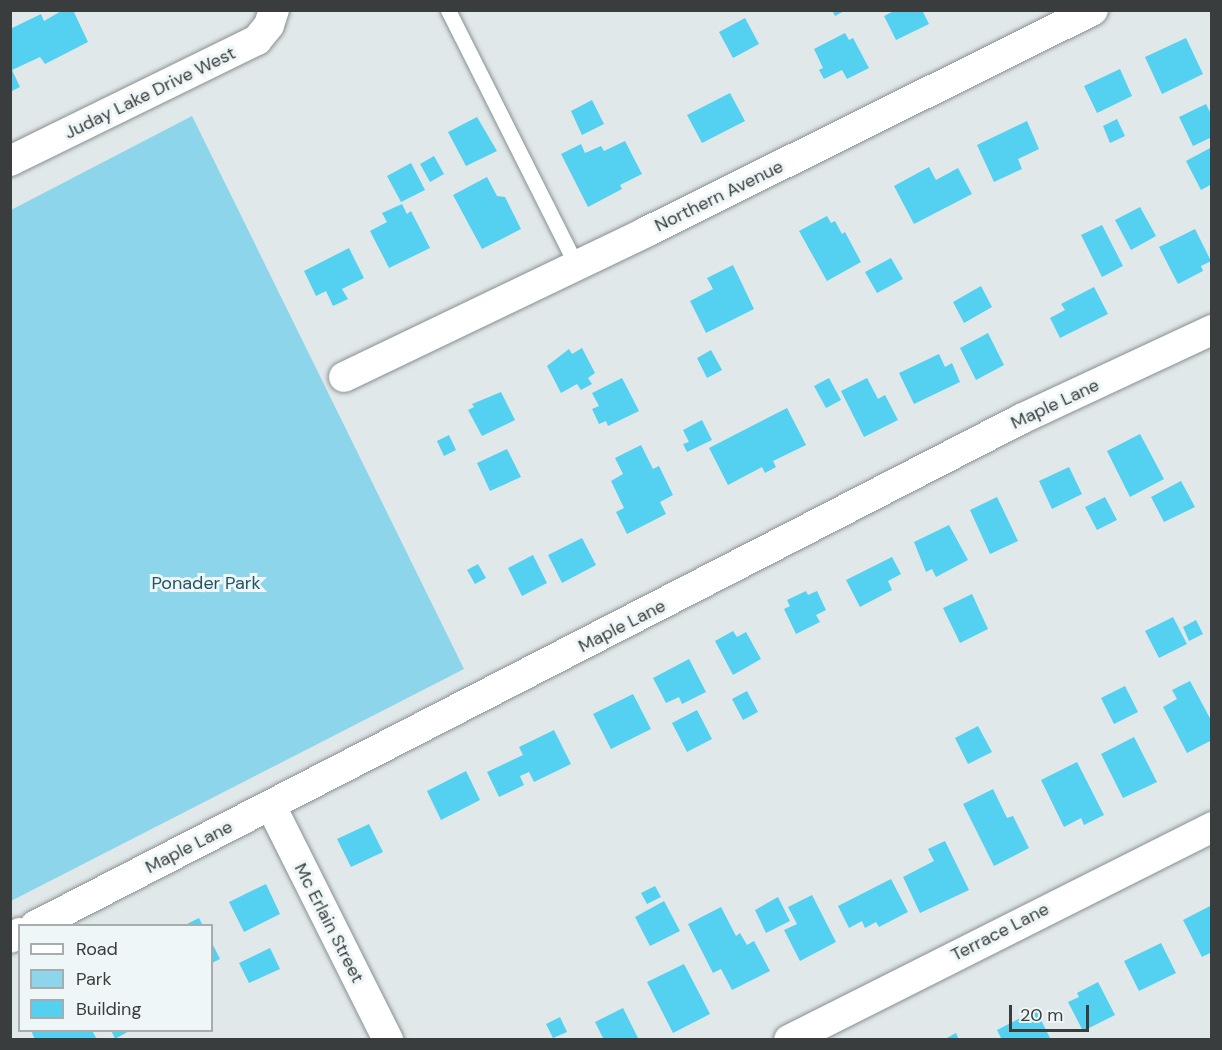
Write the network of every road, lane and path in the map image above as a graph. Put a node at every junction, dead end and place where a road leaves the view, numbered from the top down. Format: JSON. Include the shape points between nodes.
{"nodes":[{"id":1,"x":274,"y":10,"type":"edge"},
{"id":2,"x":448,"y":10,"type":"edge"},
{"id":3,"x":1093,"y":10,"type":"edge"},
{"id":4,"x":10,"y":161,"type":"edge"},
{"id":5,"x":576,"y":265,"type":"junction"},
{"id":6,"x":1212,"y":330,"type":"edge"},
{"id":7,"x":344,"y":377,"type":"dead end"},
{"id":8,"x":271,"y":806,"type":"junction"},
{"id":9,"x":1212,"y":826,"type":"edge"},
{"id":10,"x":39,"y":924,"type":"edge"},
{"id":11,"x":388,"y":1040,"type":"edge"},
{"id":12,"x":789,"y":1040,"type":"edge"}],
"edges":[{"from":1,"to":4,"type":"street","name":"Juday Lake Drive West","via":[[269,25],[257,40]]},
{"from":2,"to":5,"type":"lane"},
{"from":3,"to":5,"type":"street","name":"Northern Avenue"},
{"from":5,"to":7,"type":"street","name":"Northern Avenue"},
{"from":6,"to":8,"type":"street","name":"Maple Lane","via":[[1021,419]]},
{"from":8,"to":10,"type":"street","name":"Maple Lane"},
{"from":8,"to":11,"type":"street","name":"Mc Erlain Street"},
{"from":9,"to":12,"type":"street","name":"Terrace Lane"}]}
